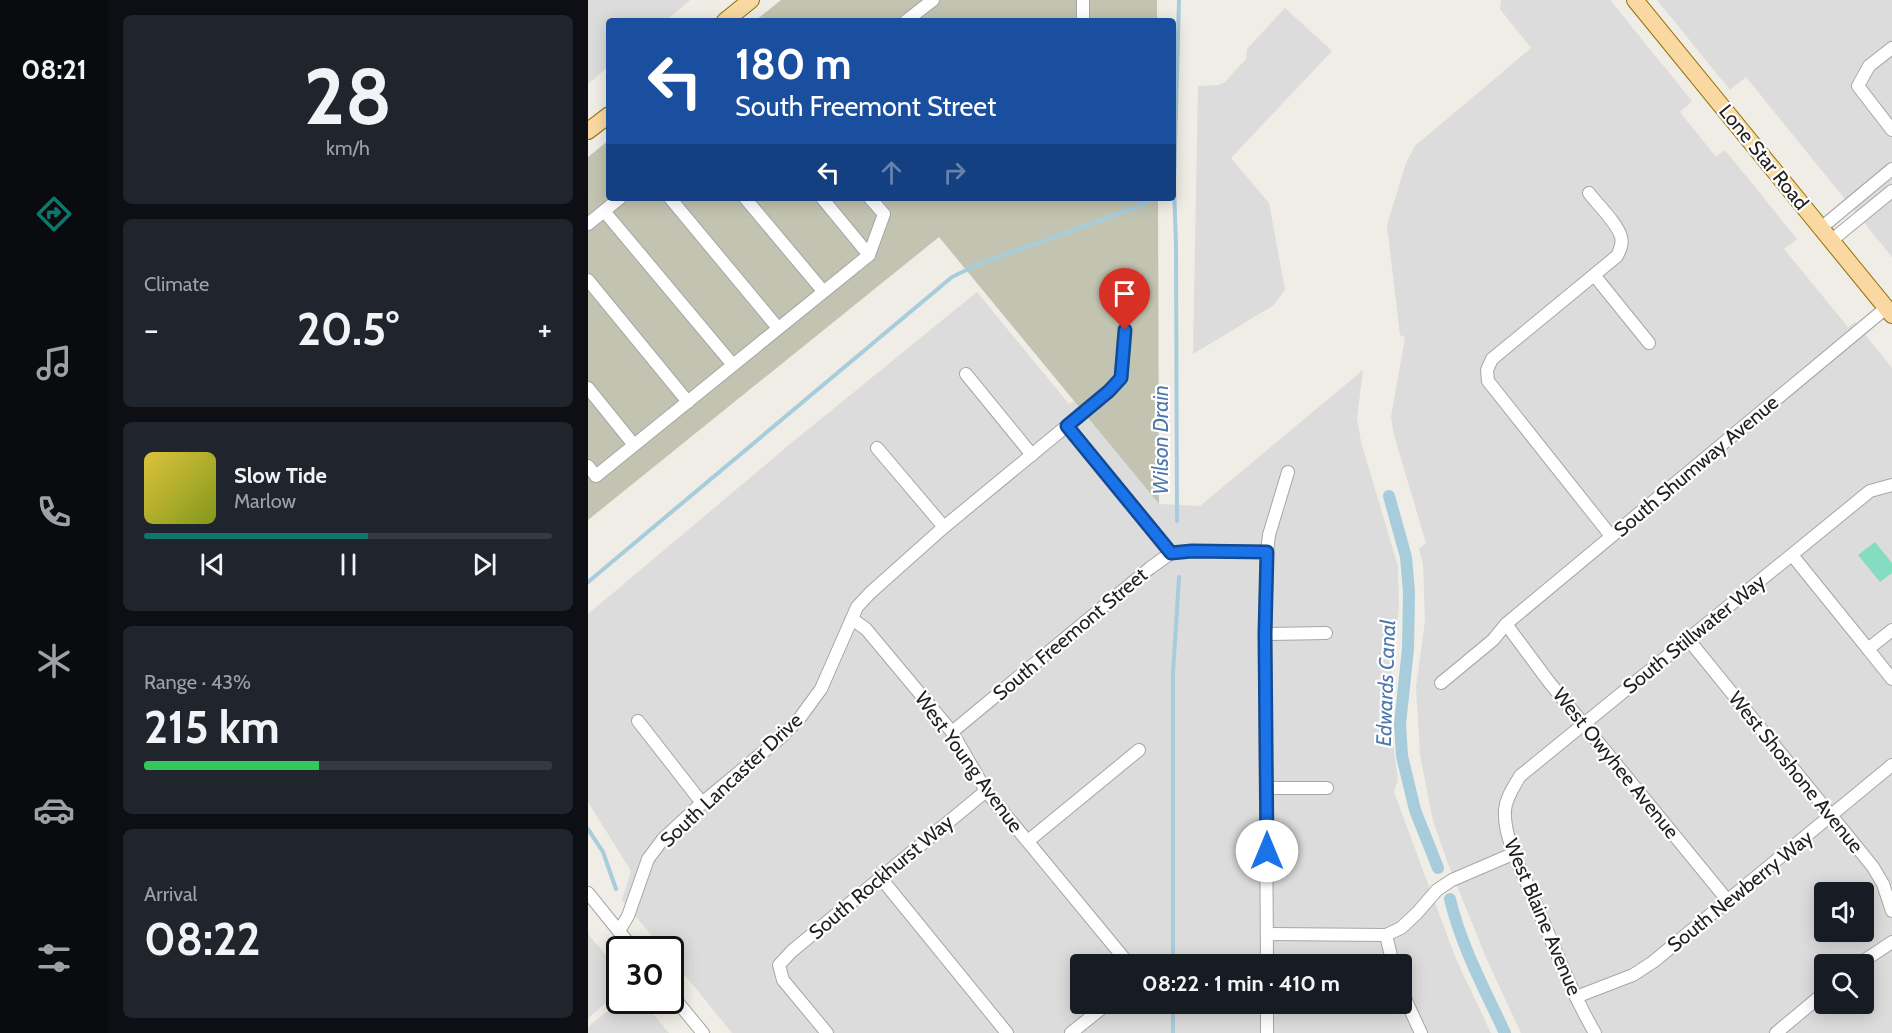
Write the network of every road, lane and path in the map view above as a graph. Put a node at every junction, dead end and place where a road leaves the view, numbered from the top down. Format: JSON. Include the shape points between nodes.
{"nodes":[{"id":1,"x":751,"y":0,"type":"edge"},
{"id":2,"x":933,"y":0,"type":"edge"},
{"id":3,"x":1083,"y":0,"type":"edge"},
{"id":4,"x":1635,"y":0,"type":"edge"},
{"id":5,"x":729,"y":18,"type":"edge"},
{"id":6,"x":910,"y":18,"type":"edge"},
{"id":7,"x":1083,"y":18,"type":"edge"},
{"id":8,"x":1892,"y":48,"type":"edge"},
{"id":9,"x":606,"y":117,"type":"edge"},
{"id":10,"x":1892,"y":130,"type":"edge"},
{"id":11,"x":588,"y":131,"type":"edge"},
{"id":12,"x":1892,"y":169,"type":"edge"},
{"id":13,"x":1892,"y":191,"type":"edge"},
{"id":14,"x":1589,"y":193,"type":"dead end"},
{"id":15,"x":616,"y":201,"type":"edge"},
{"id":16,"x":672,"y":201,"type":"edge"},
{"id":17,"x":748,"y":201,"type":"edge"},
{"id":18,"x":824,"y":201,"type":"edge"},
{"id":19,"x":873,"y":201,"type":"edge"},
{"id":20,"x":604,"y":211,"type":"junction"},
{"id":21,"x":588,"y":224,"type":"edge"},
{"id":22,"x":1827,"y":234,"type":"junction"},
{"id":23,"x":869,"y":255,"type":"junction"},
{"id":24,"x":1594,"y":275,"type":"junction"},
{"id":25,"x":588,"y":280,"type":"edge"},
{"id":26,"x":823,"y":291,"type":"junction"},
{"id":27,"x":1889,"y":311,"type":"edge"},
{"id":28,"x":778,"y":328,"type":"junction"},
{"id":29,"x":1125,"y":330,"type":"dead end"},
{"id":30,"x":1649,"y":344,"type":"dead end"},
{"id":31,"x":733,"y":365,"type":"junction"},
{"id":32,"x":966,"y":374,"type":"dead end"},
{"id":33,"x":588,"y":388,"type":"edge"},
{"id":34,"x":688,"y":402,"type":"junction"},
{"id":35,"x":1067,"y":426,"type":"junction"},
{"id":36,"x":634,"y":445,"type":"junction"},
{"id":37,"x":877,"y":448,"type":"dead end"},
{"id":38,"x":1032,"y":455,"type":"junction"},
{"id":39,"x":588,"y":466,"type":"edge"},
{"id":40,"x":1288,"y":472,"type":"dead end"},
{"id":41,"x":1892,"y":485,"type":"edge"},
{"id":42,"x":944,"y":527,"type":"junction"},
{"id":43,"x":1611,"y":536,"type":"junction"},
{"id":44,"x":1267,"y":552,"type":"junction"},
{"id":45,"x":1171,"y":553,"type":"junction"},
{"id":46,"x":1792,"y":555,"type":"junction"},
{"id":47,"x":852,"y":619,"type":"junction"},
{"id":48,"x":1506,"y":624,"type":"junction"},
{"id":49,"x":1892,"y":630,"type":"edge"},
{"id":50,"x":1326,"y":633,"type":"dead end"},
{"id":51,"x":1265,"y":634,"type":"junction"},
{"id":52,"x":1688,"y":639,"type":"junction"},
{"id":53,"x":1868,"y":649,"type":"junction"},
{"id":54,"x":1892,"y":679,"type":"edge"},
{"id":55,"x":1441,"y":683,"type":"dead end"},
{"id":56,"x":638,"y":721,"type":"dead end"},
{"id":57,"x":1584,"y":724,"type":"junction"},
{"id":58,"x":952,"y":732,"type":"junction"},
{"id":59,"x":1139,"y":750,"type":"dead end"},
{"id":60,"x":1892,"y":765,"type":"edge"},
{"id":61,"x":1267,"y":788,"type":"junction"},
{"id":62,"x":1327,"y":788,"type":"dead end"},
{"id":63,"x":986,"y":791,"type":"junction"},
{"id":64,"x":1508,"y":798,"type":"joint"},
{"id":65,"x":702,"y":803,"type":"junction"},
{"id":66,"x":1832,"y":816,"type":"junction"},
{"id":67,"x":1028,"y":841,"type":"junction"},
{"id":68,"x":1515,"y":853,"type":"junction"},
{"id":69,"x":880,"y":877,"type":"junction"},
{"id":70,"x":588,"y":893,"type":"edge"},
{"id":71,"x":1728,"y":901,"type":"junction"},
{"id":72,"x":1892,"y":911,"type":"edge"},
{"id":73,"x":619,"y":931,"type":"junction"},
{"id":74,"x":1267,"y":934,"type":"junction"},
{"id":75,"x":1386,"y":934,"type":"junction"},
{"id":76,"x":623,"y":936,"type":"edge"},
{"id":77,"x":1892,"y":942,"type":"edge"},
{"id":78,"x":1121,"y":954,"type":"edge"},
{"id":79,"x":1267,"y":954,"type":"edge"},
{"id":80,"x":1391,"y":954,"type":"edge"},
{"id":81,"x":1874,"y":954,"type":"edge"},
{"id":82,"x":1576,"y":998,"type":"junction"},
{"id":83,"x":1814,"y":1001,"type":"edge"},
{"id":84,"x":684,"y":1010,"type":"edge"},
{"id":85,"x":1095,"y":1014,"type":"edge"},
{"id":86,"x":1267,"y":1014,"type":"edge"},
{"id":87,"x":1412,"y":1014,"type":"edge"},
{"id":88,"x":703,"y":1033,"type":"edge"},
{"id":89,"x":827,"y":1033,"type":"edge"},
{"id":90,"x":1007,"y":1033,"type":"edge"},
{"id":91,"x":1071,"y":1033,"type":"edge"},
{"id":92,"x":1267,"y":1033,"type":"edge"},
{"id":93,"x":1421,"y":1033,"type":"edge"},
{"id":94,"x":1595,"y":1033,"type":"edge"},
{"id":95,"x":1776,"y":1033,"type":"edge"}],
"edges":[{"from":1,"to":5,"type":"main road"},
{"from":2,"to":6,"type":"street"},
{"from":3,"to":7,"type":"street"},
{"from":4,"to":22,"type":"main road","name":"Lone Star Road"},
{"from":8,"to":10,"type":"street","via":[[1869,66],[1858,86]]},
{"from":9,"to":11,"type":"main road"},
{"from":12,"to":22,"type":"street"},
{"from":13,"to":22,"type":"street"},
{"from":14,"to":24,"type":"street","via":[[1622,238],[1617,256]]},
{"from":15,"to":20,"type":"street"},
{"from":16,"to":28,"type":"street"},
{"from":17,"to":26,"type":"street"},
{"from":18,"to":23,"type":"street"},
{"from":19,"to":23,"type":"street","via":[[884,214]]},
{"from":20,"to":21,"type":"street"},
{"from":20,"to":31,"type":"street"},
{"from":22,"to":27,"type":"main road","name":"Lone Star Road"},
{"from":23,"to":26,"type":"street"},
{"from":24,"to":30,"type":"street"},
{"from":24,"to":43,"type":"street","via":[[1492,359],[1487,370],[1488,381],[1499,397]]},
{"from":25,"to":34,"type":"street"},
{"from":26,"to":28,"type":"street"},
{"from":27,"to":43,"type":"street","name":"South Shumway Avenue"},
{"from":28,"to":31,"type":"street"},
{"from":29,"to":35,"type":"street","name":"South Lancaster Drive","via":[[1121,378]]},
{"from":31,"to":34,"type":"street"},
{"from":32,"to":38,"type":"street"},
{"from":33,"to":36,"type":"street"},
{"from":34,"to":36,"type":"street"},
{"from":35,"to":38,"type":"street","name":"South Lancaster Drive"},
{"from":35,"to":45,"type":"street"},
{"from":36,"to":39,"type":"street","via":[[596,476]]},
{"from":37,"to":42,"type":"street"},
{"from":38,"to":42,"type":"street","name":"South Lancaster Drive"},
{"from":40,"to":44,"type":"street"},
{"from":41,"to":46,"type":"street","name":"South Stillwater Way","via":[[1870,490]]},
{"from":42,"to":47,"type":"street","name":"South Lancaster Drive","via":[[870,593]]},
{"from":43,"to":48,"type":"street","name":"South Shumway Avenue"},
{"from":44,"to":45,"type":"street"},
{"from":44,"to":51,"type":"street"},
{"from":45,"to":58,"type":"street","name":"South Freemont Street"},
{"from":46,"to":52,"type":"street","name":"South Stillwater Way"},
{"from":46,"to":53,"type":"street"},
{"from":47,"to":58,"type":"street","name":"West Young Avenue","via":[[866,629]]},
{"from":47,"to":65,"type":"street","name":"South Lancaster Drive","via":[[821,689],[799,719]]},
{"from":48,"to":55,"type":"street","name":"South Shumway Avenue","via":[[1493,640]]},
{"from":48,"to":57,"type":"street","name":"West Owyhee Avenue"},
{"from":49,"to":53,"type":"street"},
{"from":50,"to":51,"type":"street"},
{"from":51,"to":61,"type":"street"},
{"from":52,"to":57,"type":"street","name":"South Stillwater Way"},
{"from":52,"to":66,"type":"street","name":"West Shoshone Avenue"},
{"from":53,"to":54,"type":"street"},
{"from":56,"to":65,"type":"street"},
{"from":57,"to":64,"type":"street","name":"South Stillwater Way","via":[[1520,776]]},
{"from":57,"to":71,"type":"street","name":"West Owyhee Avenue"},
{"from":58,"to":63,"type":"street","name":"West Young Avenue"},
{"from":59,"to":67,"type":"street"},
{"from":60,"to":66,"type":"street","name":"South Newberry Way"},
{"from":61,"to":62,"type":"street"},
{"from":61,"to":74,"type":"street"},
{"from":63,"to":67,"type":"street","name":"West Young Avenue"},
{"from":63,"to":69,"type":"street","name":"South Rockhurst Way"},
{"from":64,"to":68,"type":"street","name":"West Blaine Avenue","via":[[1506,826]]},
{"from":65,"to":73,"type":"street","name":"South Lancaster Drive","via":[[663,839],[648,859]]},
{"from":66,"to":71,"type":"street","name":"South Newberry Way"},
{"from":66,"to":72,"type":"street","name":"West Shoshone Avenue","via":[[1873,867]]},
{"from":67,"to":78,"type":"street","name":"West Young Avenue"},
{"from":68,"to":75,"type":"street","via":[[1452,880],[1401,928]]},
{"from":68,"to":82,"type":"street","name":"West Blaine Avenue"},
{"from":69,"to":89,"type":"street","name":"South Rockhurst Way","via":[[779,965],[783,980]]},
{"from":69,"to":90,"type":"street"},
{"from":70,"to":73,"type":"street"},
{"from":71,"to":82,"type":"street","name":"South Newberry Way","via":[[1633,975]]},
{"from":73,"to":76,"type":"street"},
{"from":74,"to":75,"type":"street"},
{"from":74,"to":79,"type":"street"},
{"from":75,"to":80,"type":"street"},
{"from":77,"to":81,"type":"street"},
{"from":82,"to":94,"type":"street","name":"West Blaine Avenue"},
{"from":83,"to":95,"type":"street"},
{"from":84,"to":88,"type":"street"},
{"from":85,"to":91,"type":"street"},
{"from":86,"to":92,"type":"street"},
{"from":87,"to":93,"type":"street"}]}
